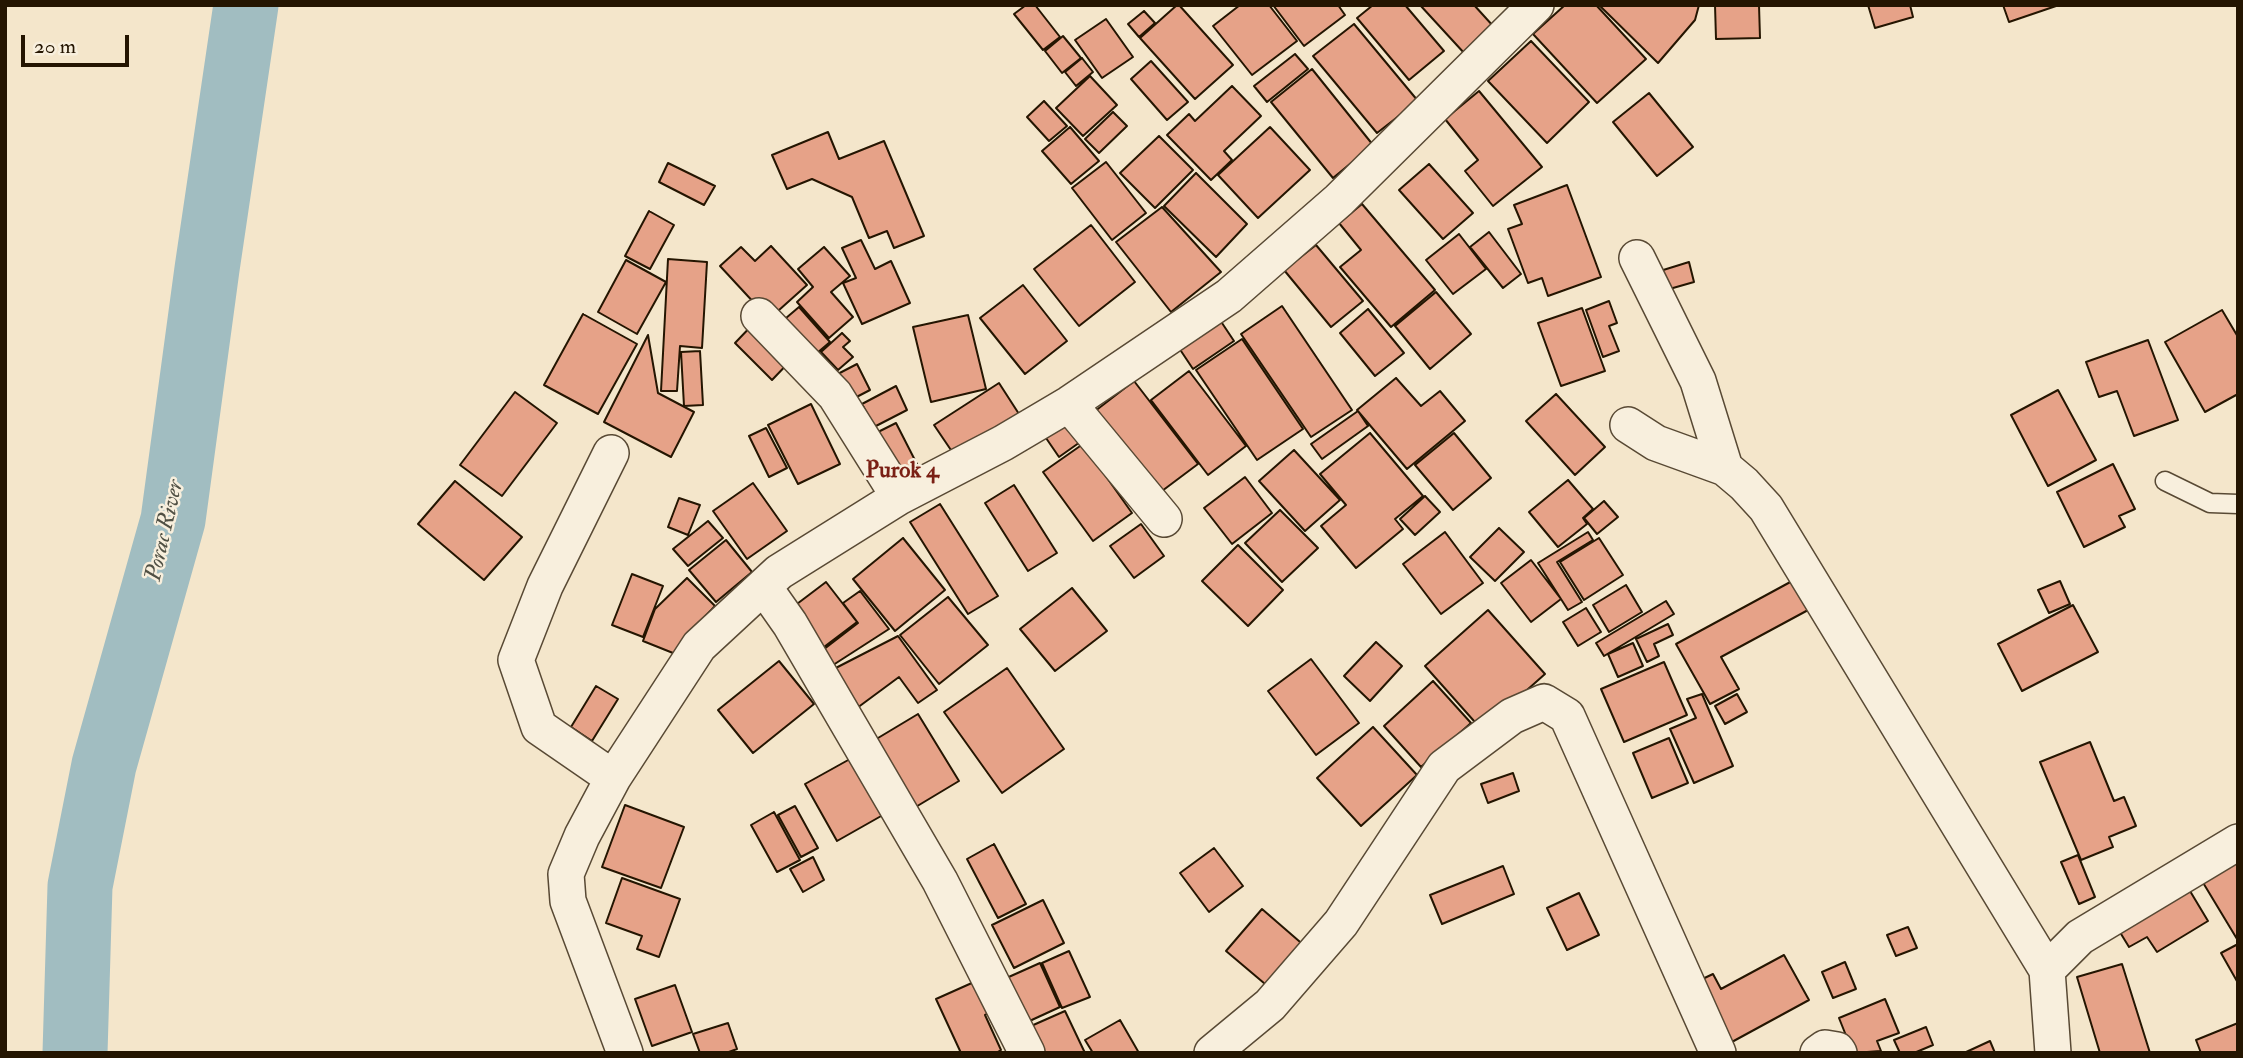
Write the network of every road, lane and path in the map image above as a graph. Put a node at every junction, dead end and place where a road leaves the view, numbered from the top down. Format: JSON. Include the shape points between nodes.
{"nodes":[{"id":1,"x":1536,"y":5,"type":"edge"},
{"id":2,"x":1637,"y":258,"type":"dead end"},
{"id":3,"x":759,"y":316,"type":"dead end"},
{"id":4,"x":1069,"y":404,"type":"junction"},
{"id":5,"x":1628,"y":425,"type":"dead end"},
{"id":6,"x":611,"y":453,"type":"dead end"},
{"id":7,"x":1725,"y":468,"type":"junction"},
{"id":8,"x":2165,"y":481,"type":"dead end"},
{"id":9,"x":900,"y":497,"type":"junction"},
{"id":10,"x":2238,"y":504,"type":"edge"},
{"id":11,"x":1164,"y":519,"type":"dead end"},
{"id":12,"x":764,"y":587,"type":"junction"},
{"id":13,"x":613,"y":778,"type":"junction"},
{"id":14,"x":2238,"y":842,"type":"edge"},
{"id":15,"x":2047,"y":970,"type":"junction"},
{"id":16,"x":625,"y":1053,"type":"edge"},
{"id":17,"x":1027,"y":1053,"type":"edge"},
{"id":18,"x":1212,"y":1053,"type":"edge"},
{"id":19,"x":1717,"y":1053,"type":"edge"},
{"id":20,"x":1818,"y":1053,"type":"edge"},
{"id":21,"x":1839,"y":1053,"type":"edge"},
{"id":22,"x":2053,"y":1053,"type":"edge"}],
"edges":[{"from":1,"to":4,"type":"street","via":[[1339,200],[1229,296]]},
{"from":2,"to":7,"type":"street","via":[[1698,381]]},
{"from":3,"to":9,"type":"street","via":[[835,395]]},
{"from":4,"to":9,"type":"street"},
{"from":4,"to":11,"type":"street"},
{"from":5,"to":7,"type":"street","via":[[1656,443]]},
{"from":6,"to":13,"type":"street","via":[[545,586],[516,660],[539,727]]},
{"from":7,"to":15,"type":"street","via":[[1766,508]]},
{"from":8,"to":10,"type":"lane","via":[[2210,503]]},
{"from":9,"to":12,"type":"street","via":[[779,572]]},
{"from":12,"to":13,"type":"street","via":[[699,646]]},
{"from":12,"to":17,"type":"street","via":[[940,881]]},
{"from":13,"to":16,"type":"street","via":[[566,874],[568,901]]},
{"from":14,"to":15,"type":"street","via":[[2080,937]]},
{"from":15,"to":22,"type":"street"},
{"from":18,"to":19,"type":"street","via":[[1270,1005],[1341,923],[1444,767],[1512,716],[1544,702],[1566,716]]},
{"from":20,"to":21,"type":"street","via":[[1825,1048]]}]}
